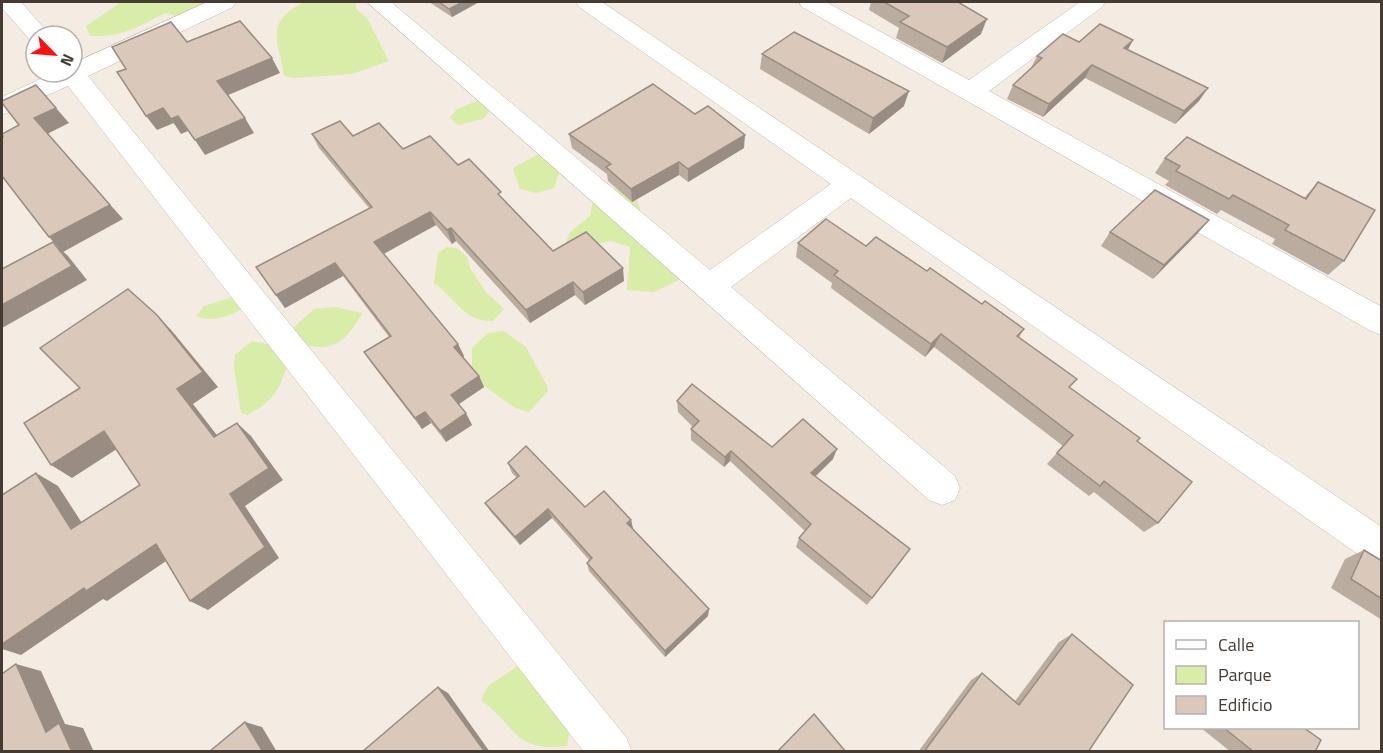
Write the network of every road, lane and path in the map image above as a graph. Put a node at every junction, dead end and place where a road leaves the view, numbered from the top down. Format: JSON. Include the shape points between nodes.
{"nodes":[{"id":1,"x":9,"y":2,"type":"edge"},
{"id":2,"x":225,"y":2,"type":"edge"},
{"id":3,"x":378,"y":2,"type":"edge"},
{"id":4,"x":587,"y":2,"type":"edge"},
{"id":5,"x":810,"y":2,"type":"edge"},
{"id":6,"x":1094,"y":2,"type":"edge"},
{"id":7,"x":28,"y":24,"type":"edge"},
{"id":8,"x":84,"y":67,"type":"edge"},
{"id":9,"x":49,"y":84,"type":"edge"},
{"id":10,"x":81,"y":84,"type":"edge"},
{"id":11,"x":970,"y":92,"type":"junction"},
{"id":12,"x":2,"y":107,"type":"edge"},
{"id":13,"x":851,"y":184,"type":"junction"},
{"id":14,"x":709,"y":287,"type":"junction"},
{"id":15,"x":1382,"y":322,"type":"edge"},
{"id":16,"x":942,"y":488,"type":"dead end"},
{"id":17,"x":1382,"y":549,"type":"edge"},
{"id":18,"x":611,"y":752,"type":"edge"}],
"edges":[{"from":1,"to":7,"type":"street"},
{"from":2,"to":8,"type":"street"},
{"from":3,"to":14,"type":"street"},
{"from":4,"to":13,"type":"street"},
{"from":5,"to":11,"type":"street"},
{"from":6,"to":11,"type":"street"},
{"from":9,"to":12,"type":"street"},
{"from":10,"to":18,"type":"street"},
{"from":11,"to":15,"type":"street"},
{"from":13,"to":14,"type":"street"},
{"from":13,"to":17,"type":"street"},
{"from":14,"to":16,"type":"street"}]}
